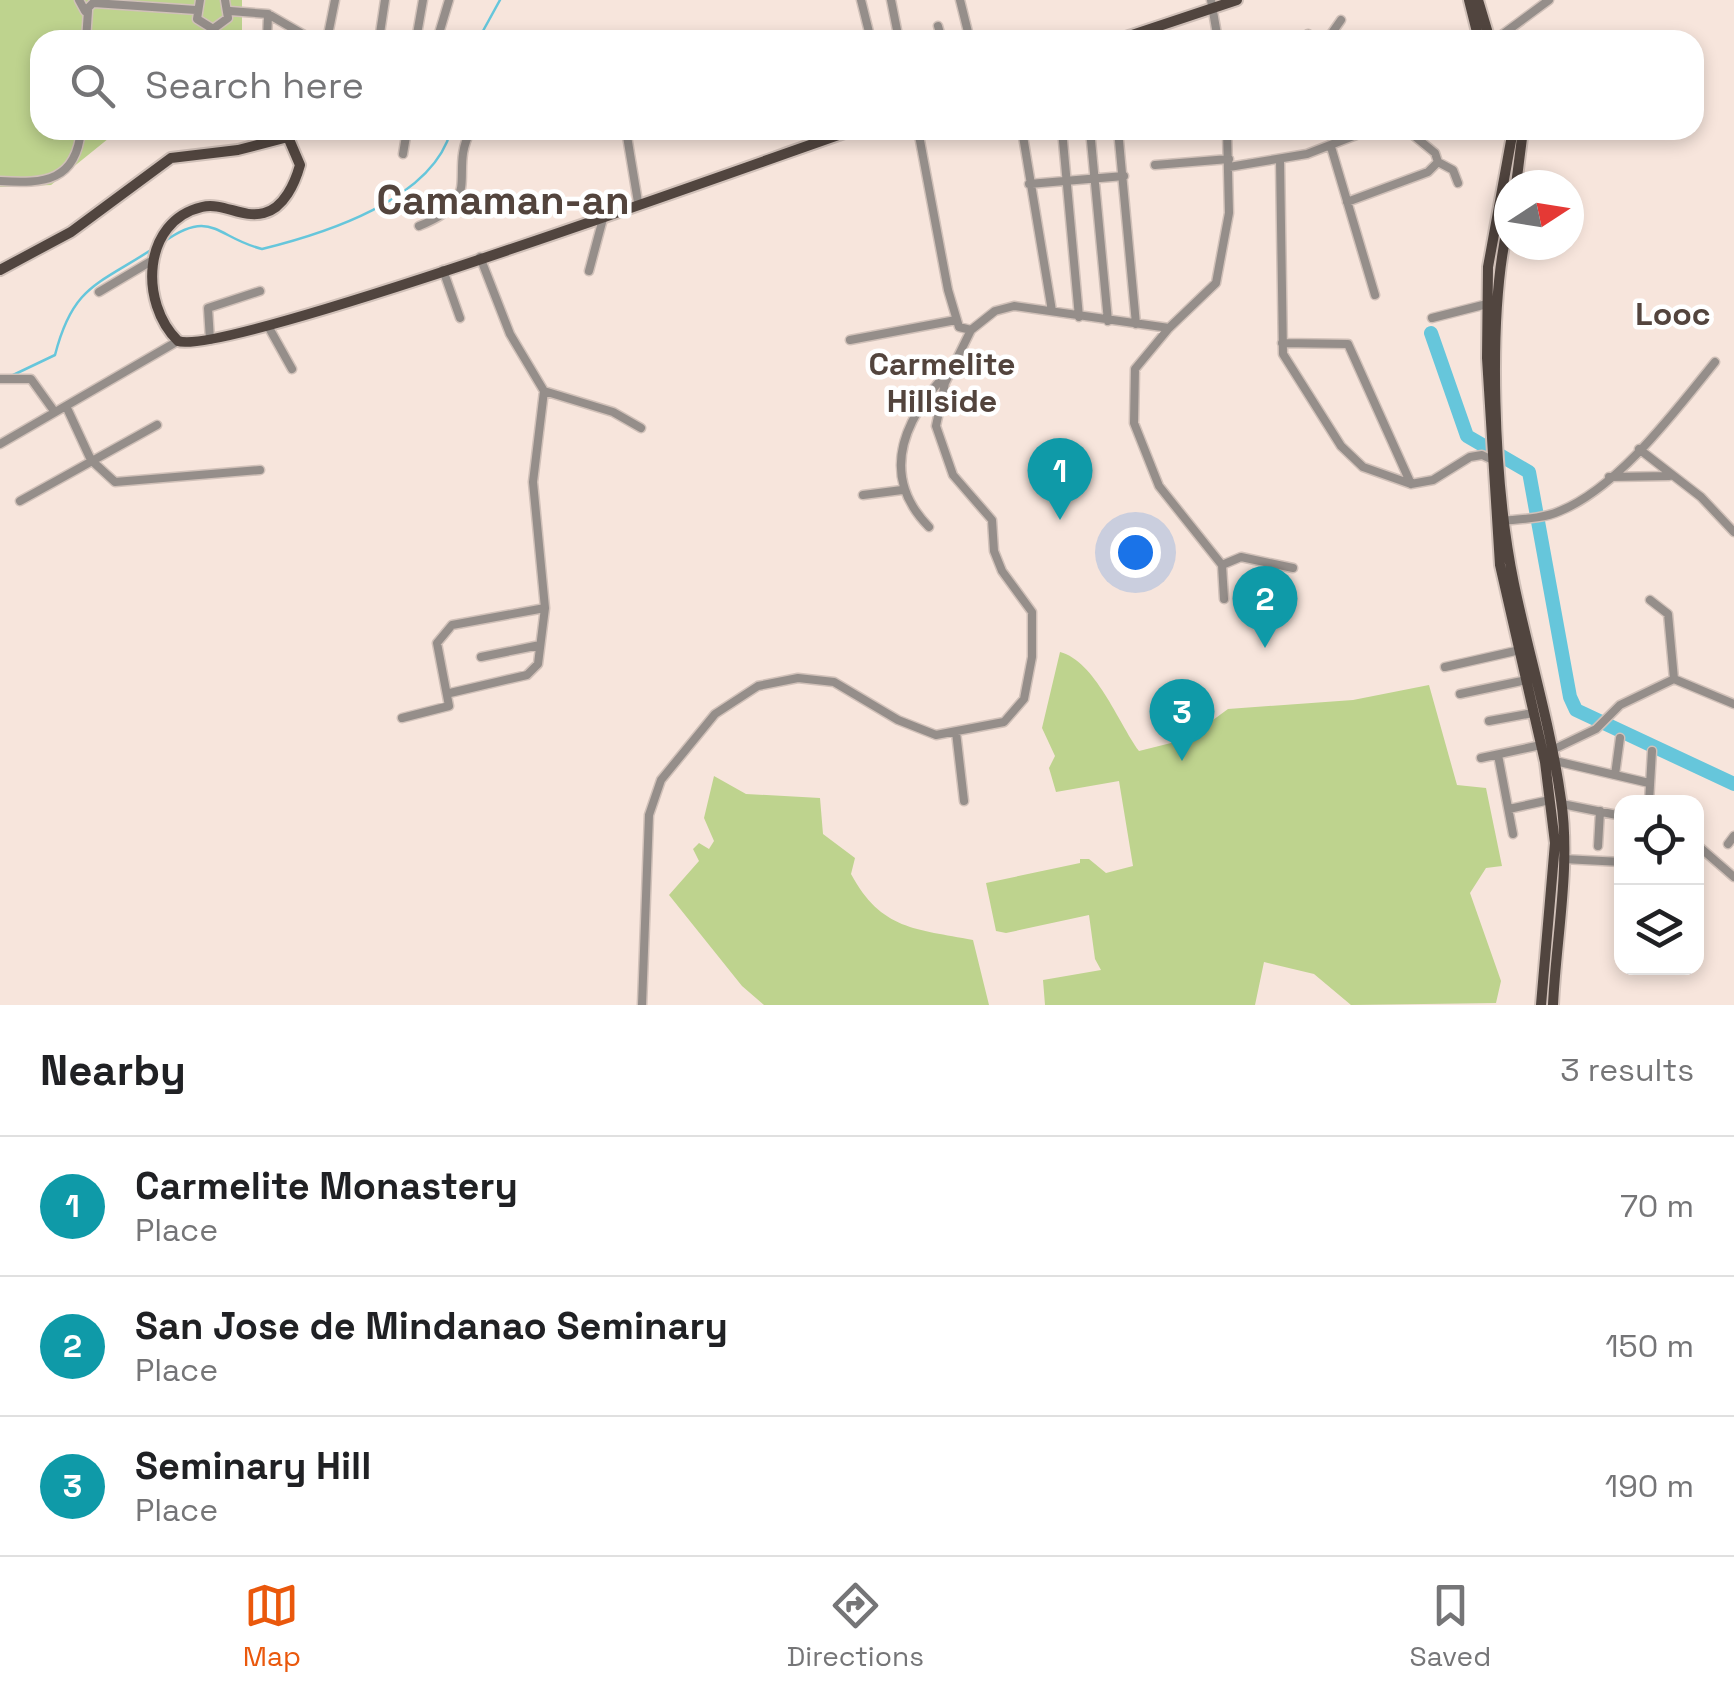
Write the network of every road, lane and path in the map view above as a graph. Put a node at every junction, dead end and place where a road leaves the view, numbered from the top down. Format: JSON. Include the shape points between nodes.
{"nodes":[{"id":1,"x":78,"y":0,"type":"edge"},
{"id":2,"x":200,"y":0,"type":"edge"},
{"id":3,"x":225,"y":0,"type":"edge"},
{"id":4,"x":335,"y":0,"type":"edge"},
{"id":5,"x":385,"y":0,"type":"edge"},
{"id":6,"x":423,"y":0,"type":"edge"},
{"id":7,"x":449,"y":0,"type":"edge"},
{"id":8,"x":861,"y":0,"type":"edge"},
{"id":9,"x":891,"y":0,"type":"edge"},
{"id":10,"x":960,"y":0,"type":"edge"},
{"id":11,"x":1238,"y":0,"type":"edge"},
{"id":12,"x":1469,"y":0,"type":"edge"},
{"id":13,"x":1478,"y":0,"type":"edge"},
{"id":14,"x":1549,"y":0,"type":"edge"},
{"id":15,"x":1212,"y":3,"type":"edge"},
{"id":16,"x":91,"y":5,"type":"edge"},
{"id":17,"x":196,"y":10,"type":"junction"},
{"id":18,"x":230,"y":11,"type":"junction"},
{"id":19,"x":268,"y":14,"type":"junction"},
{"id":20,"x":1341,"y":20,"type":"dead end"},
{"id":21,"x":938,"y":26,"type":"dead end"},
{"id":22,"x":87,"y":30,"type":"edge"},
{"id":23,"x":267,"y":30,"type":"edge"},
{"id":24,"x":295,"y":30,"type":"edge"},
{"id":25,"x":329,"y":30,"type":"edge"},
{"id":26,"x":380,"y":30,"type":"edge"},
{"id":27,"x":418,"y":30,"type":"edge"},
{"id":28,"x":440,"y":30,"type":"edge"},
{"id":29,"x":868,"y":30,"type":"edge"},
{"id":30,"x":897,"y":30,"type":"edge"},
{"id":31,"x":939,"y":30,"type":"edge"},
{"id":32,"x":968,"y":30,"type":"edge"},
{"id":33,"x":1143,"y":30,"type":"edge"},
{"id":34,"x":1216,"y":30,"type":"edge"},
{"id":35,"x":1334,"y":30,"type":"edge"},
{"id":36,"x":1476,"y":30,"type":"edge"},
{"id":37,"x":1488,"y":30,"type":"edge"},
{"id":38,"x":1506,"y":30,"type":"edge"},
{"id":39,"x":80,"y":140,"type":"edge"},
{"id":40,"x":276,"y":140,"type":"edge"},
{"id":41,"x":289,"y":140,"type":"edge"},
{"id":42,"x":405,"y":140,"type":"edge"},
{"id":43,"x":467,"y":140,"type":"edge"},
{"id":44,"x":628,"y":140,"type":"edge"},
{"id":45,"x":823,"y":140,"type":"edge"},
{"id":46,"x":920,"y":140,"type":"edge"},
{"id":47,"x":1023,"y":140,"type":"edge"},
{"id":48,"x":1063,"y":140,"type":"edge"},
{"id":49,"x":1091,"y":140,"type":"edge"},
{"id":50,"x":1119,"y":140,"type":"edge"},
{"id":51,"x":1228,"y":140,"type":"edge"},
{"id":52,"x":1341,"y":140,"type":"edge"},
{"id":53,"x":1417,"y":140,"type":"edge"},
{"id":54,"x":1516,"y":140,"type":"edge"},
{"id":55,"x":1520,"y":140,"type":"edge"},
{"id":56,"x":1331,"y":147,"type":"junction"},
{"id":57,"x":1518,"y":150,"type":"junction"},
{"id":58,"x":403,"y":154,"type":"dead end"},
{"id":59,"x":1280,"y":160,"type":"junction"},
{"id":60,"x":1438,"y":162,"type":"junction"},
{"id":61,"x":1229,"y":163,"type":"junction"},
{"id":62,"x":1155,"y":165,"type":"dead end"},
{"id":63,"x":1514,"y":169,"type":"edge"},
{"id":64,"x":1124,"y":176,"type":"junction"},
{"id":65,"x":1095,"y":178,"type":"junction"},
{"id":66,"x":0,"y":181,"type":"edge"},
{"id":67,"x":1066,"y":181,"type":"junction"},
{"id":68,"x":1458,"y":183,"type":"dead end"},
{"id":69,"x":1030,"y":184,"type":"junction"},
{"id":70,"x":638,"y":202,"type":"junction"},
{"id":71,"x":1347,"y":202,"type":"junction"},
{"id":72,"x":604,"y":214,"type":"junction"},
{"id":73,"x":419,"y":226,"type":"dead end"},
{"id":74,"x":155,"y":252,"type":"junction"},
{"id":75,"x":480,"y":257,"type":"junction"},
{"id":76,"x":1496,"y":260,"type":"edge"},
{"id":77,"x":1501,"y":260,"type":"edge"},
{"id":78,"x":0,"y":270,"type":"edge"},
{"id":79,"x":443,"y":270,"type":"junction"},
{"id":80,"x":590,"y":271,"type":"dead end"},
{"id":81,"x":260,"y":291,"type":"dead end"},
{"id":82,"x":99,"y":292,"type":"dead end"},
{"id":83,"x":1375,"y":295,"type":"dead end"},
{"id":84,"x":1486,"y":304,"type":"junction"},
{"id":85,"x":1052,"y":311,"type":"junction"},
{"id":86,"x":1079,"y":317,"type":"junction"},
{"id":87,"x":460,"y":318,"type":"dead end"},
{"id":88,"x":1432,"y":318,"type":"dead end"},
{"id":89,"x":956,"y":320,"type":"junction"},
{"id":90,"x":1108,"y":321,"type":"junction"},
{"id":91,"x":1136,"y":324,"type":"junction"},
{"id":92,"x":268,"y":326,"type":"junction"},
{"id":93,"x":1169,"y":328,"type":"junction"},
{"id":94,"x":971,"y":330,"type":"junction"},
{"id":95,"x":210,"y":340,"type":"junction"},
{"id":96,"x":850,"y":340,"type":"dead end"},
{"id":97,"x":178,"y":341,"type":"junction"},
{"id":98,"x":1282,"y":343,"type":"junction"},
{"id":99,"x":1715,"y":362,"type":"dead end"},
{"id":100,"x":292,"y":369,"type":"dead end"},
{"id":101,"x":951,"y":370,"type":"junction"},
{"id":102,"x":0,"y":379,"type":"edge"},
{"id":103,"x":544,"y":391,"type":"junction"},
{"id":104,"x":66,"y":406,"type":"junction"},
{"id":105,"x":54,"y":411,"type":"junction"},
{"id":106,"x":157,"y":424,"type":"dead end"},
{"id":107,"x":641,"y":428,"type":"dead end"},
{"id":108,"x":1495,"y":433,"type":"junction"},
{"id":109,"x":0,"y":444,"type":"edge"},
{"id":110,"x":1639,"y":449,"type":"junction"},
{"id":111,"x":91,"y":460,"type":"junction"},
{"id":112,"x":1496,"y":460,"type":"junction"},
{"id":113,"x":260,"y":470,"type":"dead end"},
{"id":114,"x":1669,"y":476,"type":"junction"},
{"id":115,"x":1609,"y":477,"type":"junction"},
{"id":116,"x":1411,"y":484,"type":"junction"},
{"id":117,"x":902,"y":490,"type":"junction"},
{"id":118,"x":863,"y":495,"type":"dead end"},
{"id":119,"x":20,"y":501,"type":"dead end"},
{"id":120,"x":1500,"y":521,"type":"junction"},
{"id":121,"x":929,"y":527,"type":"dead end"},
{"id":122,"x":1734,"y":532,"type":"edge"},
{"id":123,"x":1222,"y":564,"type":"junction"},
{"id":124,"x":1293,"y":568,"type":"dead end"},
{"id":125,"x":1224,"y":599,"type":"dead end"},
{"id":126,"x":1650,"y":600,"type":"dead end"},
{"id":127,"x":545,"y":608,"type":"junction"},
{"id":128,"x":1520,"y":633,"type":"junction"},
{"id":129,"x":540,"y":646,"type":"junction"},
{"id":130,"x":1520,"y":650,"type":"junction"},
{"id":131,"x":480,"y":657,"type":"dead end"},
{"id":132,"x":1446,"y":667,"type":"dead end"},
{"id":133,"x":1674,"y":679,"type":"junction"},
{"id":134,"x":1527,"y":680,"type":"junction"},
{"id":135,"x":450,"y":694,"type":"junction"},
{"id":136,"x":1460,"y":694,"type":"dead end"},
{"id":137,"x":1734,"y":704,"type":"edge"},
{"id":138,"x":1533,"y":713,"type":"junction"},
{"id":139,"x":402,"y":718,"type":"dead end"},
{"id":140,"x":1489,"y":721,"type":"dead end"},
{"id":141,"x":956,"y":732,"type":"junction"},
{"id":142,"x":1620,"y":738,"type":"dead end"},
{"id":143,"x":1652,"y":751,"type":"dead end"},
{"id":144,"x":1547,"y":754,"type":"junction"},
{"id":145,"x":1498,"y":755,"type":"junction"},
{"id":146,"x":1480,"y":758,"type":"dead end"},
{"id":147,"x":1615,"y":775,"type":"junction"},
{"id":148,"x":1649,"y":783,"type":"junction"},
{"id":149,"x":1649,"y":795,"type":"edge"},
{"id":150,"x":964,"y":801,"type":"dead end"},
{"id":151,"x":1556,"y":802,"type":"junction"},
{"id":152,"x":1508,"y":809,"type":"junction"},
{"id":153,"x":1600,"y":812,"type":"junction"},
{"id":154,"x":1614,"y":815,"type":"edge"},
{"id":155,"x":1513,"y":834,"type":"dead end"},
{"id":156,"x":1559,"y":843,"type":"junction"},
{"id":157,"x":1598,"y":846,"type":"dead end"},
{"id":158,"x":1704,"y":851,"type":"edge"},
{"id":159,"x":1563,"y":858,"type":"junction"},
{"id":160,"x":1614,"y":861,"type":"edge"},
{"id":161,"x":1734,"y":877,"type":"edge"},
{"id":162,"x":642,"y":1005,"type":"edge"},
{"id":163,"x":1541,"y":1005,"type":"edge"},
{"id":164,"x":1553,"y":1005,"type":"edge"}],
"edges":[{"from":1,"to":16,"type":"street","via":[[80,9]]},
{"from":2,"to":17,"type":"street"},
{"from":3,"to":18,"type":"street"},
{"from":4,"to":25,"type":"street"},
{"from":5,"to":26,"type":"street"},
{"from":6,"to":27,"type":"street"},
{"from":7,"to":28,"type":"street"},
{"from":8,"to":29,"type":"street"},
{"from":9,"to":30,"type":"street"},
{"from":10,"to":32,"type":"street"},
{"from":11,"to":15,"type":"main road"},
{"from":12,"to":36,"type":"main road"},
{"from":13,"to":37,"type":"main road"},
{"from":14,"to":38,"type":"street"},
{"from":15,"to":33,"type":"main road"},
{"from":15,"to":34,"type":"street"},
{"from":16,"to":17,"type":"street"},
{"from":16,"to":22,"type":"street"},
{"from":17,"to":18,"type":"street","via":[[200,24],[213,29]]},
{"from":18,"to":19,"type":"street","via":[[259,7]]},
{"from":19,"to":23,"type":"street"},
{"from":19,"to":24,"type":"street"},
{"from":20,"to":35,"type":"street"},
{"from":21,"to":31,"type":"street"},
{"from":39,"to":66,"type":"street","via":[[78,156],[62,172],[42,181]]},
{"from":40,"to":78,"type":"main road","via":[[171,158],[71,232]]},
{"from":41,"to":74,"type":"main road","via":[[300,165],[292,188],[274,208],[255,214],[198,208],[168,223]]},
{"from":42,"to":58,"type":"street"},
{"from":43,"to":73,"type":"street","via":[[460,193],[445,214]]},
{"from":44,"to":70,"type":"street"},
{"from":45,"to":70,"type":"main road"},
{"from":46,"to":89,"type":"street"},
{"from":47,"to":69,"type":"street"},
{"from":48,"to":67,"type":"street"},
{"from":49,"to":65,"type":"street"},
{"from":50,"to":64,"type":"street"},
{"from":51,"to":61,"type":"street"},
{"from":52,"to":56,"type":"street"},
{"from":53,"to":60,"type":"street"},
{"from":54,"to":57,"type":"main road"},
{"from":55,"to":57,"type":"main road"},
{"from":56,"to":59,"type":"street"},
{"from":56,"to":71,"type":"street"},
{"from":57,"to":63,"type":"main road"},
{"from":59,"to":61,"type":"street"},
{"from":59,"to":98,"type":"street"},
{"from":60,"to":68,"type":"street","via":[[1453,170]]},
{"from":60,"to":71,"type":"street","via":[[1428,172]]},
{"from":61,"to":62,"type":"street"},
{"from":61,"to":93,"type":"street","via":[[1216,283]]},
{"from":64,"to":65,"type":"street"},
{"from":64,"to":91,"type":"street"},
{"from":65,"to":67,"type":"street"},
{"from":65,"to":90,"type":"street"},
{"from":67,"to":69,"type":"street"},
{"from":67,"to":86,"type":"street"},
{"from":69,"to":85,"type":"street"},
{"from":70,"to":72,"type":"main road"},
{"from":71,"to":83,"type":"street"},
{"from":72,"to":75,"type":"main road"},
{"from":72,"to":80,"type":"street"},
{"from":74,"to":82,"type":"street"},
{"from":74,"to":97,"type":"main road","via":[[159,311]]},
{"from":75,"to":79,"type":"main road"},
{"from":75,"to":103,"type":"street","via":[[510,334]]},
{"from":76,"to":84,"type":"main road"},
{"from":77,"to":108,"type":"main road"},
{"from":79,"to":87,"type":"street"},
{"from":79,"to":92,"type":"main road"},
{"from":81,"to":95,"type":"street","via":[[208,308]]},
{"from":84,"to":88,"type":"street"},
{"from":84,"to":108,"type":"main road"},
{"from":85,"to":86,"type":"street"},
{"from":85,"to":94,"type":"street","via":[[1004,308]]},
{"from":86,"to":90,"type":"street"},
{"from":89,"to":94,"type":"street"},
{"from":89,"to":96,"type":"street"},
{"from":90,"to":91,"type":"street"},
{"from":91,"to":93,"type":"street"},
{"from":92,"to":95,"type":"main road"},
{"from":92,"to":100,"type":"street"},
{"from":93,"to":123,"type":"street","via":[[1135,369],[1134,423],[1159,486]]},
{"from":94,"to":101,"type":"street"},
{"from":95,"to":97,"type":"main road"},
{"from":97,"to":104,"type":"street"},
{"from":98,"to":116,"type":"street","via":[[1288,364],[1351,460]]},
{"from":98,"to":116,"type":"street","via":[[1348,344]]},
{"from":99,"to":110,"type":"street"},
{"from":101,"to":117,"type":"street","via":[[911,419]]},
{"from":101,"to":141,"type":"street","via":[[936,416],[937,438],[953,475],[992,520],[997,561],[1030,607],[1033,635],[1027,685],[1015,714]]},
{"from":102,"to":105,"type":"street","via":[[31,380]]},
{"from":103,"to":107,"type":"street"},
{"from":103,"to":127,"type":"street","via":[[533,482]]},
{"from":104,"to":105,"type":"street"},
{"from":104,"to":111,"type":"street"},
{"from":105,"to":109,"type":"street"},
{"from":106,"to":111,"type":"street"},
{"from":108,"to":112,"type":"main road"},
{"from":110,"to":114,"type":"street"},
{"from":110,"to":115,"type":"street"},
{"from":111,"to":113,"type":"street","via":[[122,484]]},
{"from":111,"to":119,"type":"street"},
{"from":112,"to":116,"type":"street","via":[[1470,456],[1433,480]]},
{"from":112,"to":120,"type":"main road"},
{"from":114,"to":115,"type":"street"},
{"from":114,"to":122,"type":"street","via":[[1702,497]]},
{"from":115,"to":120,"type":"street","via":[[1569,507]]},
{"from":117,"to":118,"type":"street"},
{"from":117,"to":121,"type":"street"},
{"from":120,"to":128,"type":"main road"},
{"from":123,"to":124,"type":"street","via":[[1241,556]]},
{"from":123,"to":125,"type":"street"},
{"from":126,"to":133,"type":"street","via":[[1668,614]]},
{"from":127,"to":129,"type":"street"},
{"from":127,"to":135,"type":"street","via":[[461,620],[444,631],[437,654]]},
{"from":128,"to":130,"type":"main road"},
{"from":128,"to":144,"type":"main road"},
{"from":129,"to":131,"type":"street"},
{"from":129,"to":135,"type":"street","via":[[536,670]]},
{"from":130,"to":132,"type":"street"},
{"from":130,"to":134,"type":"main road"},
{"from":133,"to":137,"type":"street"},
{"from":133,"to":144,"type":"street","via":[[1620,705]]},
{"from":134,"to":136,"type":"street"},
{"from":134,"to":138,"type":"main road"},
{"from":135,"to":139,"type":"street","via":[[450,706]]},
{"from":138,"to":140,"type":"street"},
{"from":138,"to":144,"type":"main road"},
{"from":141,"to":150,"type":"street"},
{"from":141,"to":162,"type":"street","via":[[913,728],[851,690],[819,679],[774,681],[715,714],[672,763],[654,797]]},
{"from":142,"to":147,"type":"street"},
{"from":143,"to":148,"type":"street"},
{"from":144,"to":145,"type":"street"},
{"from":144,"to":147,"type":"street"},
{"from":144,"to":151,"type":"main road"},
{"from":145,"to":146,"type":"street"},
{"from":145,"to":152,"type":"street"},
{"from":147,"to":148,"type":"street"},
{"from":148,"to":149,"type":"street"},
{"from":151,"to":152,"type":"street"},
{"from":151,"to":153,"type":"street"},
{"from":151,"to":156,"type":"main road"},
{"from":152,"to":155,"type":"street"},
{"from":153,"to":154,"type":"street"},
{"from":153,"to":157,"type":"street"},
{"from":156,"to":159,"type":"main road"},
{"from":156,"to":163,"type":"main road"},
{"from":158,"to":161,"type":"street"},
{"from":159,"to":160,"type":"street"},
{"from":159,"to":164,"type":"main road"}]}
